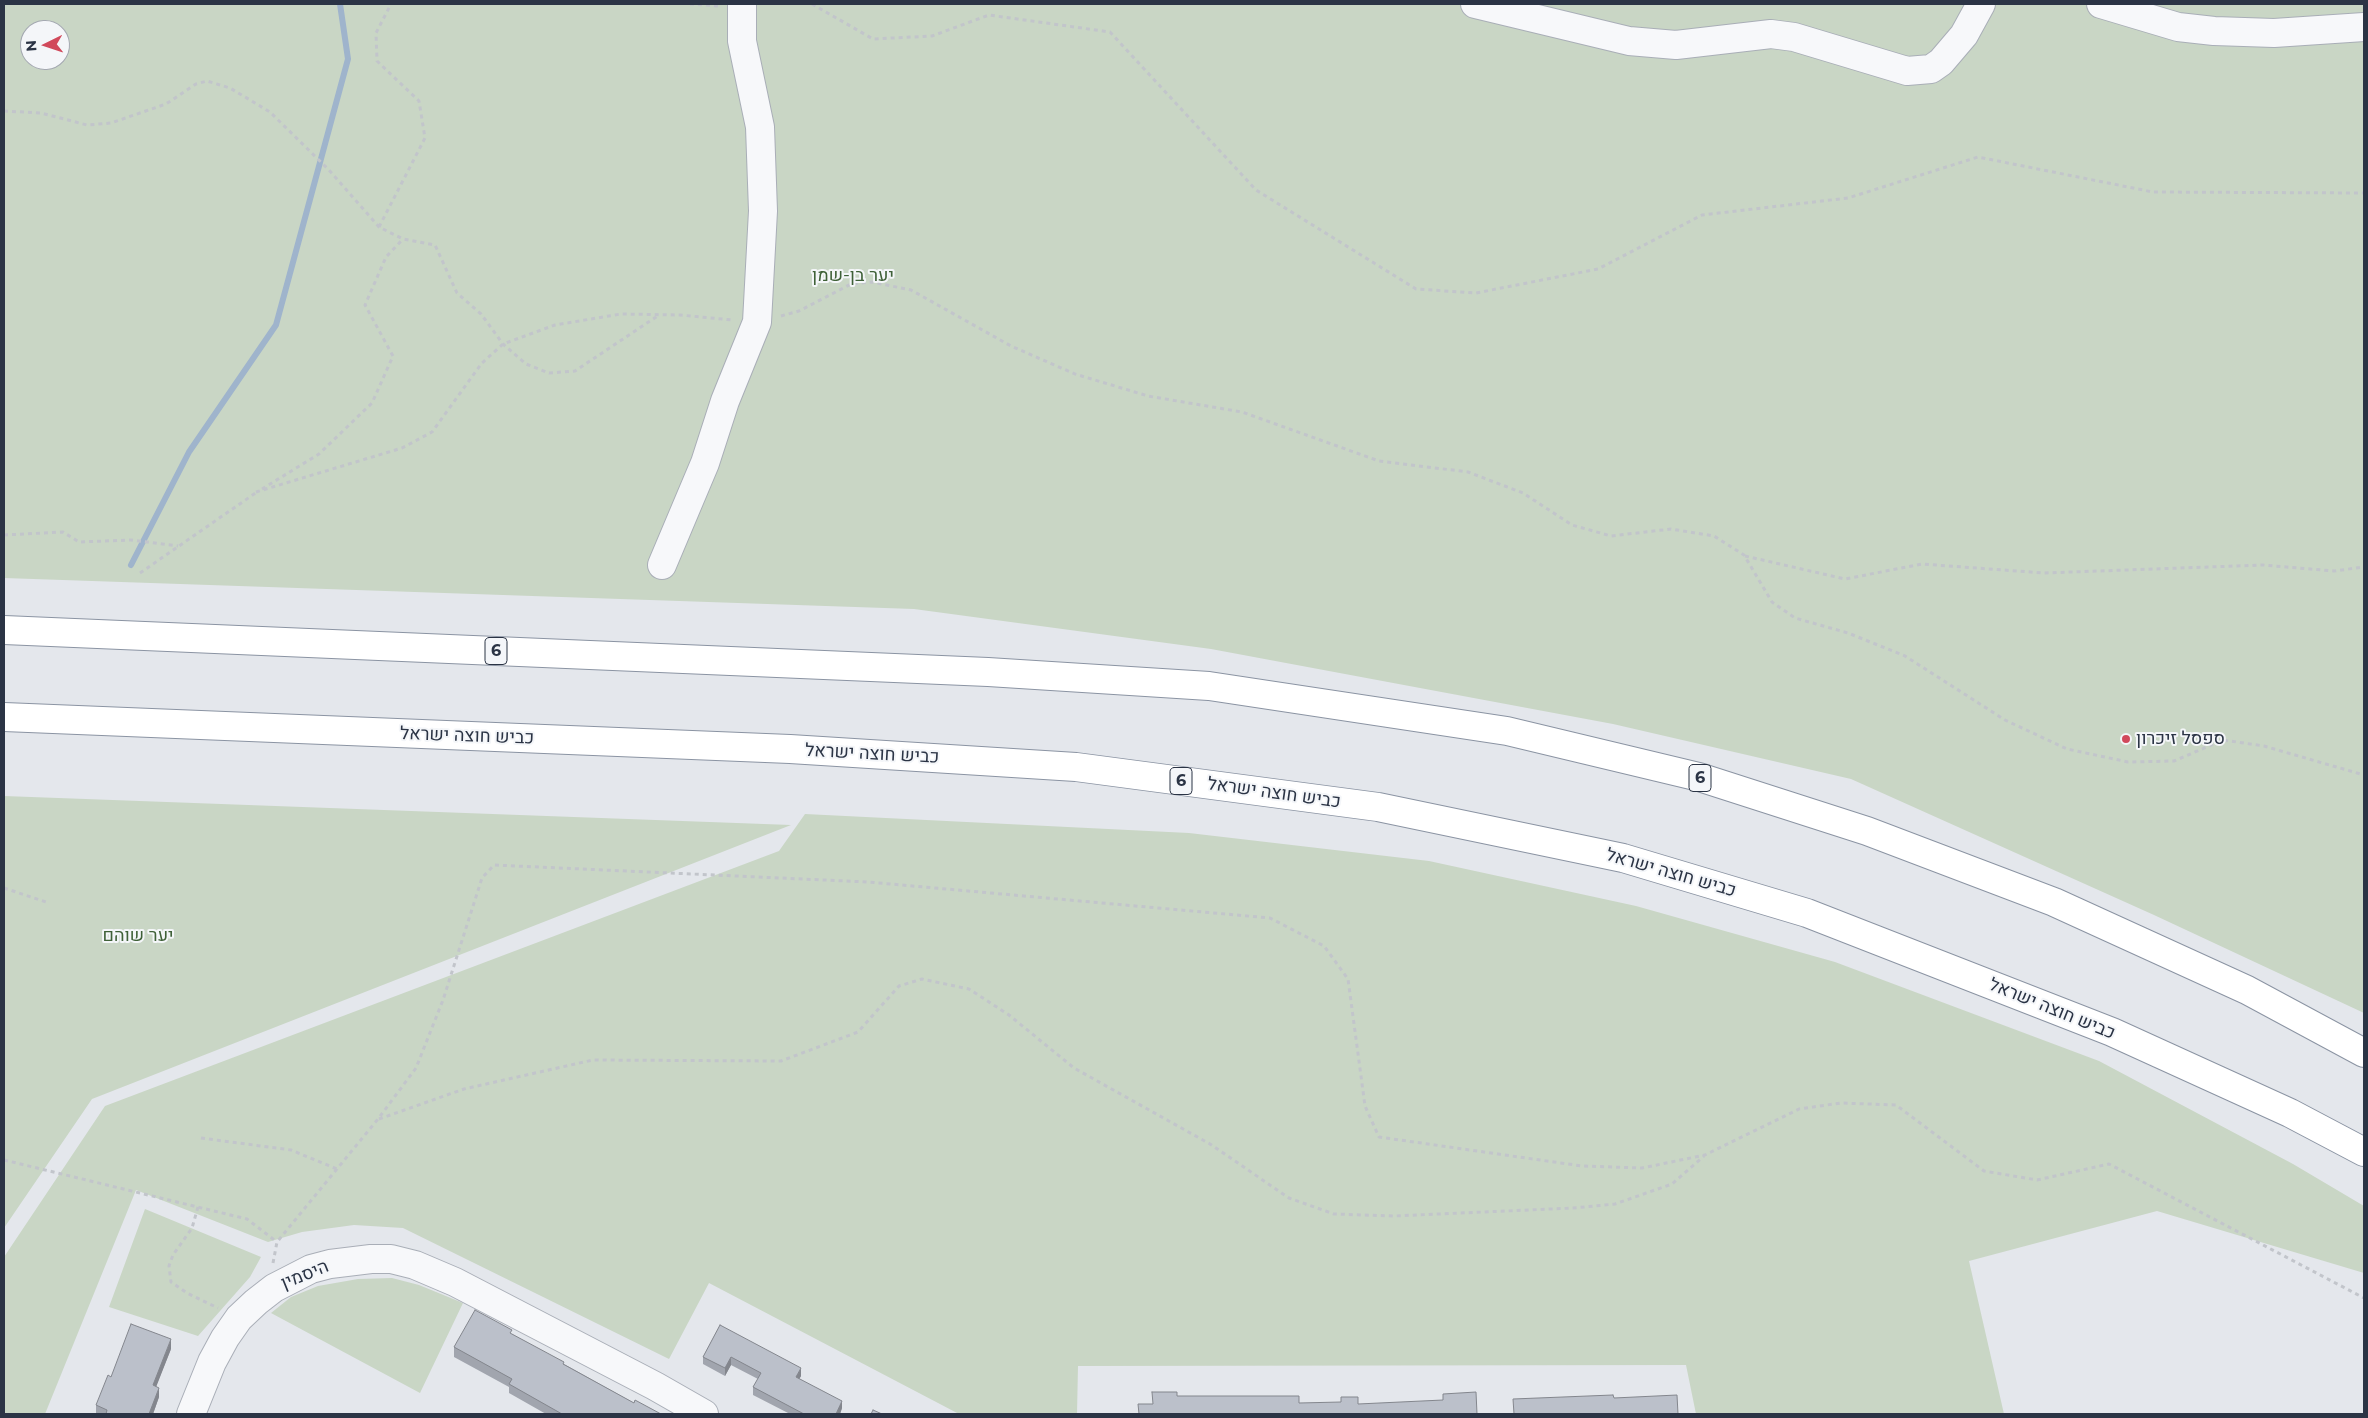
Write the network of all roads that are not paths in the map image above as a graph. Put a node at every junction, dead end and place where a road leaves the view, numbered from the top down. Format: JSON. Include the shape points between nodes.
{"nodes":[{"id":1,"x":1476,"y":4,"type":"edge"},
{"id":2,"x":1981,"y":4,"type":"edge"},
{"id":3,"x":2101,"y":4,"type":"edge"},
{"id":4,"x":734,"y":5,"type":"edge"},
{"id":5,"x":2364,"y":27,"type":"edge"},
{"id":6,"x":662,"y":565,"type":"dead end"},
{"id":7,"x":4,"y":630,"type":"edge"},
{"id":8,"x":4,"y":717,"type":"edge"},
{"id":9,"x":2364,"y":1053,"type":"edge"},
{"id":10,"x":2364,"y":1152,"type":"edge"},
{"id":11,"x":191,"y":1414,"type":"edge"},
{"id":12,"x":704,"y":1414,"type":"edge"}],
"edges":[{"from":1,"to":2,"type":"street","via":[[1629,41],[1676,45],[1771,34],[1794,37],[1907,71],[1931,69],[1941,62],[1964,35]]},
{"from":3,"to":5,"type":"street","via":[[2178,27],[2214,31],[2274,33]]},
{"from":4,"to":6,"type":"street","via":[[760,127],[763,211],[757,322],[725,400],[705,463]]},
{"from":7,"to":9,"type":"highway","number":"6","via":[[988,672],[1209,686],[1507,731],[1699,777],[1886,838],[2054,902],[2247,990]]},
{"from":8,"to":10,"type":"highway","name":"כביש חוצה ישראל","number":"6","via":[[780,749],[1076,767],[1378,807],[1623,858],[1807,913],[2112,1032],[2290,1113]]},
{"from":11,"to":12,"type":"street","name":"היסמין","via":[[212,1362],[239,1318],[274,1288],[292,1277],[330,1264],[391,1259],[455,1282]]}]}
